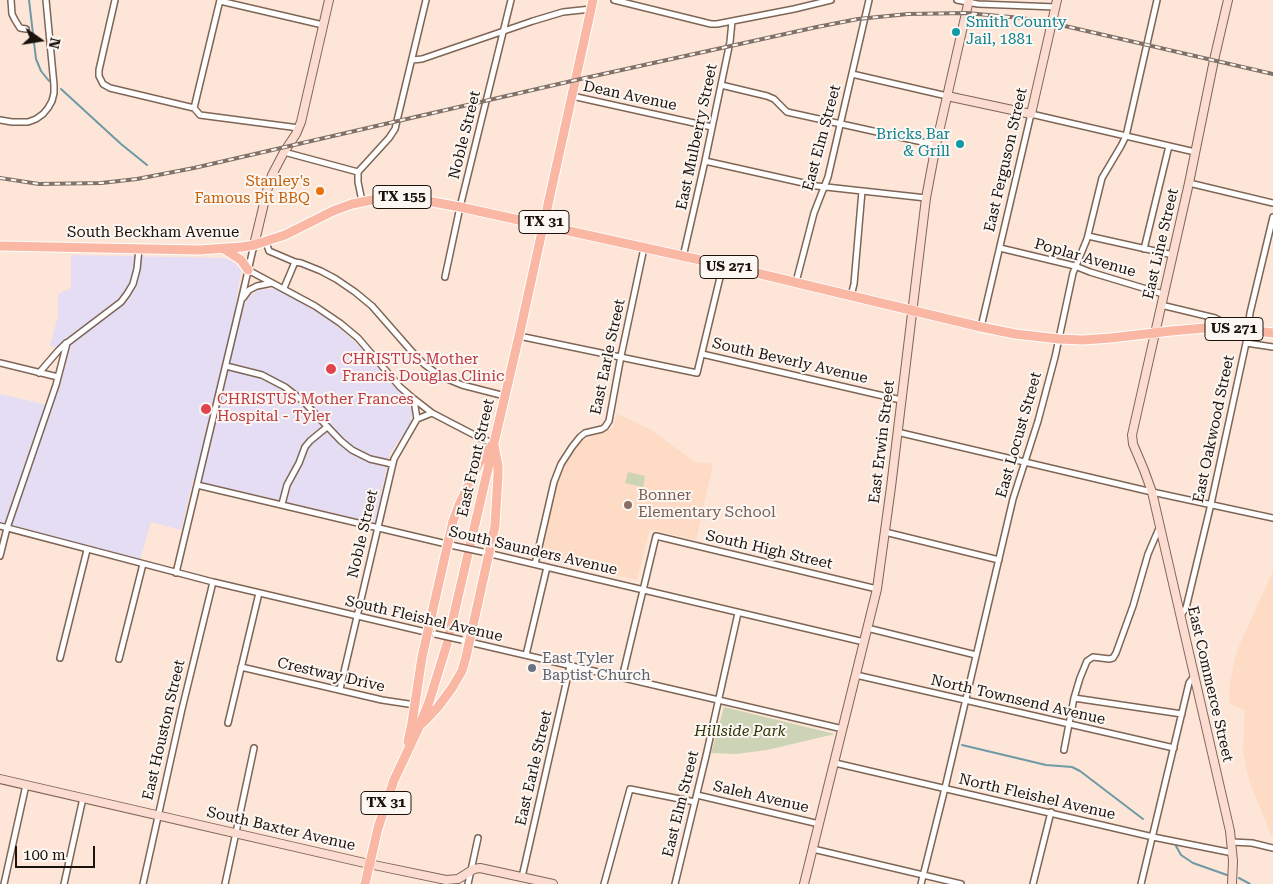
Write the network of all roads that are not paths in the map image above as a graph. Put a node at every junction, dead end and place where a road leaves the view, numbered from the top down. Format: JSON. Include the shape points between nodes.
{"nodes":[{"id":1,"x":11,"y":0,"type":"edge"},
{"id":2,"x":46,"y":0,"type":"edge"},
{"id":3,"x":115,"y":0,"type":"edge"},
{"id":4,"x":329,"y":0,"type":"edge"},
{"id":5,"x":426,"y":0,"type":"edge"},
{"id":6,"x":511,"y":0,"type":"edge"},
{"id":7,"x":614,"y":0,"type":"edge"},
{"id":8,"x":831,"y":0,"type":"edge"},
{"id":9,"x":869,"y":0,"type":"edge"},
{"id":10,"x":957,"y":0,"type":"edge"},
{"id":11,"x":1157,"y":0,"type":"edge"},
{"id":12,"x":1228,"y":0,"type":"edge"},
{"id":13,"x":220,"y":1,"type":"edge"},
{"id":14,"x":969,"y":1,"type":"edge"},
{"id":15,"x":1056,"y":3,"type":"edge"},
{"id":16,"x":592,"y":5,"type":"edge"},
{"id":17,"x":732,"y":21,"type":"junction"},
{"id":18,"x":324,"y":25,"type":"junction"},
{"id":19,"x":26,"y":29,"type":"dead end"},
{"id":20,"x":504,"y":32,"type":"junction"},
{"id":21,"x":412,"y":60,"type":"junction"},
{"id":22,"x":852,"y":74,"type":"junction"},
{"id":23,"x":721,"y":85,"type":"junction"},
{"id":24,"x":572,"y":96,"type":"junction"},
{"id":25,"x":947,"y":96,"type":"junction"},
{"id":26,"x":194,"y":108,"type":"junction"},
{"id":27,"x":1031,"y":114,"type":"junction"},
{"id":28,"x":0,"y":120,"type":"edge"},
{"id":29,"x":840,"y":125,"type":"junction"},
{"id":30,"x":712,"y":127,"type":"junction"},
{"id":31,"x":299,"y":128,"type":"junction"},
{"id":32,"x":1126,"y":136,"type":"junction"},
{"id":33,"x":936,"y":145,"type":"junction"},
{"id":34,"x":1169,"y":146,"type":"junction"},
{"id":35,"x":284,"y":152,"type":"junction"},
{"id":36,"x":1195,"y":152,"type":"junction"},
{"id":37,"x":705,"y":162,"type":"junction"},
{"id":38,"x":358,"y":172,"type":"junction"},
{"id":39,"x":1189,"y":183,"type":"junction"},
{"id":40,"x":825,"y":187,"type":"junction"},
{"id":41,"x":862,"y":191,"type":"junction"},
{"id":42,"x":926,"y":198,"type":"junction"},
{"id":43,"x":362,"y":201,"type":"junction"},
{"id":44,"x":1273,"y":203,"type":"edge"},
{"id":45,"x":460,"y":207,"type":"junction"},
{"id":46,"x":1273,"y":216,"type":"edge"},
{"id":47,"x":543,"y":226,"type":"junction"},
{"id":48,"x":1088,"y":236,"type":"junction"},
{"id":49,"x":266,"y":242,"type":"junction"},
{"id":50,"x":254,"y":245,"type":"junction"},
{"id":51,"x":0,"y":246,"type":"edge"},
{"id":52,"x":644,"y":248,"type":"junction"},
{"id":53,"x":1000,"y":248,"type":"junction"},
{"id":54,"x":139,"y":249,"type":"junction"},
{"id":55,"x":223,"y":249,"type":"junction"},
{"id":56,"x":1144,"y":249,"type":"junction"},
{"id":57,"x":1173,"y":255,"type":"junction"},
{"id":58,"x":683,"y":257,"type":"junction"},
{"id":59,"x":294,"y":262,"type":"junction"},
{"id":60,"x":723,"y":265,"type":"junction"},
{"id":61,"x":1075,"y":266,"type":"junction"},
{"id":62,"x":248,"y":270,"type":"junction"},
{"id":63,"x":445,"y":277,"type":"dead end"},
{"id":64,"x":272,"y":282,"type":"junction"},
{"id":65,"x":796,"y":282,"type":"junction"},
{"id":66,"x":284,"y":288,"type":"junction"},
{"id":67,"x":1163,"y":294,"type":"junction"},
{"id":68,"x":851,"y":296,"type":"junction"},
{"id":69,"x":241,"y":301,"type":"junction"},
{"id":70,"x":1161,"y":305,"type":"junction"},
{"id":71,"x":913,"y":311,"type":"junction"},
{"id":72,"x":981,"y":327,"type":"junction"},
{"id":73,"x":1238,"y":329,"type":"junction"},
{"id":74,"x":1248,"y":330,"type":"junction"},
{"id":75,"x":1154,"y":333,"type":"junction"},
{"id":76,"x":1273,"y":333,"type":"edge"},
{"id":77,"x":519,"y":336,"type":"junction"},
{"id":78,"x":1058,"y":339,"type":"junction"},
{"id":79,"x":67,"y":343,"type":"junction"},
{"id":80,"x":1246,"y":343,"type":"junction"},
{"id":81,"x":1273,"y":347,"type":"edge"},
{"id":82,"x":702,"y":354,"type":"junction"},
{"id":83,"x":621,"y":356,"type":"junction"},
{"id":84,"x":0,"y":363,"type":"edge"},
{"id":85,"x":226,"y":366,"type":"junction"},
{"id":86,"x":39,"y":373,"type":"junction"},
{"id":87,"x":58,"y":377,"type":"junction"},
{"id":88,"x":504,"y":396,"type":"junction"},
{"id":89,"x":414,"y":399,"type":"junction"},
{"id":90,"x":901,"y":400,"type":"junction"},
{"id":91,"x":432,"y":413,"type":"junction"},
{"id":92,"x":416,"y":419,"type":"junction"},
{"id":93,"x":327,"y":426,"type":"junction"},
{"id":94,"x":897,"y":432,"type":"junction"},
{"id":95,"x":494,"y":443,"type":"junction"},
{"id":96,"x":1025,"y":462,"type":"junction"},
{"id":97,"x":392,"y":464,"type":"junction"},
{"id":98,"x":197,"y":485,"type":"junction"},
{"id":99,"x":1152,"y":492,"type":"junction"},
{"id":100,"x":282,"y":504,"type":"junction"},
{"id":101,"x":1211,"y":504,"type":"junction"},
{"id":102,"x":1273,"y":518,"type":"edge"},
{"id":103,"x":0,"y":526,"type":"edge"},
{"id":104,"x":1160,"y":526,"type":"junction"},
{"id":105,"x":378,"y":527,"type":"junction"},
{"id":106,"x":7,"y":528,"type":"junction"},
{"id":107,"x":885,"y":532,"type":"junction"},
{"id":108,"x":451,"y":545,"type":"junction"},
{"id":109,"x":87,"y":550,"type":"junction"},
{"id":110,"x":486,"y":553,"type":"junction"},
{"id":111,"x":0,"y":556,"type":"edge"},
{"id":112,"x":998,"y":560,"type":"junction"},
{"id":113,"x":143,"y":564,"type":"junction"},
{"id":114,"x":535,"y":564,"type":"junction"},
{"id":115,"x":547,"y":567,"type":"junction"},
{"id":116,"x":176,"y":573,"type":"junction"},
{"id":117,"x":213,"y":582,"type":"junction"},
{"id":118,"x":877,"y":588,"type":"junction"},
{"id":119,"x":643,"y":590,"type":"junction"},
{"id":120,"x":259,"y":594,"type":"junction"},
{"id":121,"x":738,"y":613,"type":"junction"},
{"id":122,"x":357,"y":616,"type":"junction"},
{"id":123,"x":1180,"y":616,"type":"junction"},
{"id":124,"x":867,"y":628,"type":"junction"},
{"id":125,"x":431,"y":633,"type":"junction"},
{"id":126,"x":466,"y":641,"type":"junction"},
{"id":127,"x":864,"y":642,"type":"junction"},
{"id":128,"x":526,"y":655,"type":"junction"},
{"id":129,"x":976,"y":655,"type":"junction"},
{"id":130,"x":60,"y":658,"type":"dead end"},
{"id":131,"x":119,"y":659,"type":"dead end"},
{"id":132,"x":570,"y":666,"type":"junction"},
{"id":133,"x":241,"y":667,"type":"junction"},
{"id":134,"x":1195,"y":674,"type":"junction"},
{"id":135,"x":856,"y":676,"type":"junction"},
{"id":136,"x":622,"y":678,"type":"junction"},
{"id":137,"x":340,"y":689,"type":"junction"},
{"id":138,"x":1074,"y":698,"type":"junction"},
{"id":139,"x":718,"y":699,"type":"junction"},
{"id":140,"x":965,"y":701,"type":"junction"},
{"id":141,"x":415,"y":705,"type":"junction"},
{"id":142,"x":1182,"y":714,"type":"junction"},
{"id":143,"x":228,"y":722,"type":"dead end"},
{"id":144,"x":1069,"y":725,"type":"junction"},
{"id":145,"x":419,"y":727,"type":"junction"},
{"id":146,"x":843,"y":729,"type":"junction"},
{"id":147,"x":254,"y":748,"type":"dead end"},
{"id":148,"x":1174,"y":748,"type":"junction"},
{"id":149,"x":1064,"y":750,"type":"dead end"},
{"id":150,"x":835,"y":763,"type":"junction"},
{"id":151,"x":402,"y":764,"type":"junction"},
{"id":152,"x":0,"y":779,"type":"edge"},
{"id":153,"x":26,"y":785,"type":"junction"},
{"id":154,"x":945,"y":788,"type":"junction"},
{"id":155,"x":696,"y":795,"type":"junction"},
{"id":156,"x":83,"y":798,"type":"junction"},
{"id":157,"x":695,"y":802,"type":"junction"},
{"id":158,"x":1051,"y":812,"type":"junction"},
{"id":159,"x":159,"y":815,"type":"junction"},
{"id":160,"x":819,"y":824,"type":"junction"},
{"id":161,"x":236,"y":832,"type":"junction"},
{"id":162,"x":1152,"y":837,"type":"junction"},
{"id":163,"x":478,"y":838,"type":"dead end"},
{"id":164,"x":1232,"y":842,"type":"junction"},
{"id":165,"x":1273,"y":848,"type":"edge"},
{"id":166,"x":813,"y":849,"type":"junction"},
{"id":167,"x":1233,"y":853,"type":"junction"},
{"id":168,"x":369,"y":864,"type":"junction"},
{"id":169,"x":471,"y":871,"type":"junction"},
{"id":170,"x":924,"y":875,"type":"junction"},
{"id":171,"x":522,"y":877,"type":"junction"},
{"id":172,"x":4,"y":884,"type":"edge"},
{"id":173,"x":64,"y":884,"type":"edge"},
{"id":174,"x":143,"y":884,"type":"edge"},
{"id":175,"x":225,"y":884,"type":"edge"},
{"id":176,"x":365,"y":884,"type":"edge"},
{"id":177,"x":468,"y":884,"type":"edge"},
{"id":178,"x":553,"y":884,"type":"edge"},
{"id":179,"x":604,"y":884,"type":"edge"},
{"id":180,"x":675,"y":884,"type":"edge"},
{"id":181,"x":804,"y":884,"type":"edge"},
{"id":182,"x":921,"y":884,"type":"edge"},
{"id":183,"x":961,"y":884,"type":"edge"},
{"id":184,"x":1033,"y":884,"type":"edge"},
{"id":185,"x":1142,"y":884,"type":"edge"},
{"id":186,"x":1232,"y":884,"type":"edge"}],
"edges":[{"from":1,"to":19,"type":"street","via":[[15,20],[20,28]]},
{"from":2,"to":28,"type":"street","via":[[54,85],[52,101],[43,114],[28,122]]},
{"from":3,"to":26,"type":"street","via":[[99,70],[100,80],[110,88]]},
{"from":4,"to":18,"type":"street"},
{"from":5,"to":21,"type":"street"},
{"from":6,"to":20,"type":"street","name":"Noble Street"},
{"from":7,"to":17,"type":"street","via":[[704,23]]},
{"from":8,"to":17,"type":"street"},
{"from":9,"to":22,"type":"street","name":"East Elm Street"},
{"from":10,"to":14,"type":"street"},
{"from":11,"to":32,"type":"street","name":"East Locust Street"},
{"from":12,"to":36,"type":"street","name":"East Line Street"},
{"from":13,"to":18,"type":"street"},
{"from":13,"to":26,"type":"street"},
{"from":14,"to":15,"type":"street","via":[[1004,5]]},
{"from":14,"to":25,"type":"street","name":"East Erwin Street"},
{"from":15,"to":27,"type":"street","name":"East Ferguson Street"},
{"from":16,"to":20,"type":"street"},
{"from":16,"to":24,"type":"main road","name":"East Front Street","number":"TX 31"},
{"from":17,"to":23,"type":"street","name":"East Mulberry Street"},
{"from":18,"to":31,"type":"street"},
{"from":20,"to":21,"type":"street"},
{"from":20,"to":45,"type":"street","name":"Noble Street"},
{"from":21,"to":38,"type":"street","via":[[395,129]]},
{"from":22,"to":25,"type":"street"},
{"from":22,"to":29,"type":"street","name":"East Elm Street"},
{"from":23,"to":29,"type":"street","via":[[767,96],[787,112]]},
{"from":23,"to":30,"type":"street","name":"East Mulberry Street"},
{"from":24,"to":30,"type":"street","name":"Dean Avenue"},
{"from":24,"to":47,"type":"main road","name":"East Front Street","number":"TX 31"},
{"from":25,"to":27,"type":"street"},
{"from":25,"to":33,"type":"street","name":"East Erwin Street"},
{"from":26,"to":31,"type":"street","via":[[200,115]]},
{"from":27,"to":32,"type":"street"},
{"from":27,"to":53,"type":"street","name":"East Ferguson Street"},
{"from":29,"to":33,"type":"street"},
{"from":29,"to":40,"type":"street","name":"East Elm Street"},
{"from":30,"to":37,"type":"street","name":"East Mulberry Street"},
{"from":31,"to":35,"type":"street"},
{"from":32,"to":34,"type":"street"},
{"from":32,"to":48,"type":"street","name":"East Locust Street","via":[[1102,178]]},
{"from":33,"to":42,"type":"street","name":"East Erwin Street"},
{"from":34,"to":36,"type":"street"},
{"from":34,"to":56,"type":"street"},
{"from":35,"to":38,"type":"street"},
{"from":35,"to":50,"type":"street","via":[[269,184]]},
{"from":36,"to":39,"type":"street","name":"East Line Street"},
{"from":37,"to":40,"type":"street"},
{"from":37,"to":58,"type":"street","name":"East Mulberry Street"},
{"from":38,"to":43,"type":"street"},
{"from":39,"to":44,"type":"street"},
{"from":39,"to":57,"type":"street","name":"East Line Street"},
{"from":40,"to":41,"type":"street"},
{"from":40,"to":65,"type":"street","name":"East Elm Street","via":[[814,212]]},
{"from":41,"to":42,"type":"street"},
{"from":41,"to":68,"type":"street"},
{"from":42,"to":71,"type":"street","name":"East Erwin Street"},
{"from":43,"to":45,"type":"main road","name":"South Beckham Avenue","number":"TX 155","via":[[411,198]]},
{"from":43,"to":49,"type":"main road","name":"South Beckham Avenue","number":"TX 155"},
{"from":45,"to":47,"type":"main road","name":"South Beckham Avenue","number":"TX 155"},
{"from":45,"to":63,"type":"street","name":"Noble Street"},
{"from":46,"to":74,"type":"street","name":"East Oakwood Street"},
{"from":47,"to":52,"type":"main road","name":"South Beckham Avenue","number":"US 271"},
{"from":47,"to":77,"type":"main road","name":"East Front Street","number":"TX 31"},
{"from":48,"to":56,"type":"street"},
{"from":48,"to":61,"type":"street","name":"East Locust Street"},
{"from":49,"to":50,"type":"main road","name":"South Beckham Avenue","number":"TX 155"},
{"from":49,"to":59,"type":"street","via":[[270,251]]},
{"from":50,"to":55,"type":"main road","name":"South Beckham Avenue","number":"TX 155"},
{"from":50,"to":62,"type":"street"},
{"from":51,"to":54,"type":"main road","name":"South Beckham Avenue","number":"TX 155"},
{"from":52,"to":58,"type":"main road","name":"South Beckham Avenue","number":"US 271"},
{"from":52,"to":83,"type":"street","name":"East Earle Street"},
{"from":53,"to":61,"type":"street","name":"Poplar Avenue"},
{"from":53,"to":72,"type":"street","name":"East Ferguson Street"},
{"from":54,"to":55,"type":"main road","name":"South Beckham Avenue","number":"TX 155"},
{"from":54,"to":79,"type":"street","via":[[133,284],[121,302]]},
{"from":55,"to":62,"type":"main road","via":[[241,260]]},
{"from":56,"to":57,"type":"street"},
{"from":57,"to":67,"type":"street","name":"East Line Street"},
{"from":58,"to":60,"type":"main road","name":"South Beckham Avenue","number":"US 271"},
{"from":59,"to":66,"type":"street"},
{"from":59,"to":88,"type":"street","via":[[321,271],[355,292],[372,306],[424,364],[440,376]]},
{"from":60,"to":65,"type":"main road","name":"South Beckham Avenue","number":"US 271"},
{"from":60,"to":82,"type":"street"},
{"from":61,"to":67,"type":"street","name":"Poplar Avenue"},
{"from":61,"to":78,"type":"street","name":"East Locust Street"},
{"from":62,"to":64,"type":"street"},
{"from":62,"to":69,"type":"street"},
{"from":64,"to":66,"type":"street"},
{"from":64,"to":69,"type":"street","via":[[249,290]]},
{"from":65,"to":68,"type":"main road","name":"South Beckham Avenue","number":"US 271"},
{"from":66,"to":89,"type":"street","via":[[323,310],[352,333]]},
{"from":67,"to":70,"type":"street","name":"East Line Street"},
{"from":68,"to":71,"type":"main road","name":"South Beckham Avenue","number":"US 271"},
{"from":69,"to":85,"type":"street"},
{"from":70,"to":73,"type":"street","via":[[1215,318]]},
{"from":70,"to":75,"type":"street","name":"East Line Street"},
{"from":71,"to":72,"type":"main road","number":"US 271"},
{"from":71,"to":90,"type":"street","name":"East Erwin Street"},
{"from":72,"to":78,"type":"main road","number":"US 271"},
{"from":73,"to":74,"type":"main road","number":"US 271"},
{"from":73,"to":75,"type":"main road","number":"US 271","via":[[1205,328]]},
{"from":74,"to":76,"type":"main road","number":"US 271"},
{"from":74,"to":80,"type":"street","name":"East Oakwood Street"},
{"from":75,"to":78,"type":"main road","number":"US 271","via":[[1102,339]]},
{"from":75,"to":99,"type":"street","name":"East Line Street","via":[[1132,435]]},
{"from":77,"to":83,"type":"street"},
{"from":77,"to":88,"type":"main road","name":"East Front Street","number":"TX 31"},
{"from":78,"to":96,"type":"street","name":"East Locust Street"},
{"from":79,"to":86,"type":"street"},
{"from":79,"to":87,"type":"street"},
{"from":80,"to":81,"type":"street"},
{"from":80,"to":101,"type":"street","name":"East Oakwood Street"},
{"from":82,"to":83,"type":"street","via":[[697,373]]},
{"from":82,"to":90,"type":"street","name":"South Beverly Avenue"},
{"from":83,"to":114,"type":"street","name":"East Earle Street","via":[[609,421],[602,429],[580,437],[558,470]]},
{"from":84,"to":86,"type":"street"},
{"from":85,"to":93,"type":"street","via":[[262,376],[285,387]]},
{"from":85,"to":98,"type":"street"},
{"from":86,"to":87,"type":"street"},
{"from":87,"to":106,"type":"street"},
{"from":88,"to":95,"type":"main road","name":"East Front Street","number":"TX 31"},
{"from":89,"to":91,"type":"street"},
{"from":89,"to":92,"type":"street"},
{"from":90,"to":94,"type":"street","name":"East Erwin Street"},
{"from":91,"to":92,"type":"street"},
{"from":91,"to":95,"type":"street","via":[[482,440]]},
{"from":92,"to":97,"type":"street","name":"Noble Street"},
{"from":93,"to":97,"type":"street","via":[[358,454]]},
{"from":93,"to":100,"type":"street","via":[[306,447],[287,485]]},
{"from":94,"to":96,"type":"street"},
{"from":94,"to":107,"type":"street","name":"East Erwin Street"},
{"from":95,"to":108,"type":"main road","via":[[479,463],[459,505]]},
{"from":95,"to":110,"type":"main road","via":[[498,466],[496,518]]},
{"from":95,"to":145,"type":"main road","name":"East Front Street","number":"TX 31","via":[[446,644]]},
{"from":96,"to":99,"type":"street"},
{"from":96,"to":112,"type":"street","name":"East Locust Street"},
{"from":97,"to":105,"type":"street","name":"Noble Street"},
{"from":98,"to":100,"type":"street","name":"South Saunders Avenue"},
{"from":98,"to":116,"type":"street"},
{"from":99,"to":101,"type":"street"},
{"from":99,"to":104,"type":"street","name":"East Commerce Street"},
{"from":100,"to":105,"type":"street","name":"South Saunders Avenue"},
{"from":101,"to":102,"type":"street"},
{"from":101,"to":123,"type":"street","name":"East Oakwood Street","via":[[1186,608]]},
{"from":103,"to":106,"type":"street","name":"South Fleishel Avenue"},
{"from":104,"to":123,"type":"street","name":"East Commerce Street"},
{"from":104,"to":138,"type":"street","via":[[1116,653],[1113,658],[1087,661]]},
{"from":105,"to":108,"type":"street","name":"South Saunders Avenue"},
{"from":105,"to":122,"type":"street","name":"Noble Street"},
{"from":106,"to":109,"type":"street","name":"South Fleishel Avenue"},
{"from":106,"to":111,"type":"street"},
{"from":107,"to":112,"type":"street"},
{"from":107,"to":118,"type":"street","name":"East Erwin Street"},
{"from":108,"to":110,"type":"street","name":"South Saunders Avenue","bridge":true},
{"from":108,"to":125,"type":"main road"},
{"from":109,"to":113,"type":"street","name":"South Fleishel Avenue"},
{"from":109,"to":130,"type":"street"},
{"from":110,"to":114,"type":"street","name":"South Saunders Avenue"},
{"from":110,"to":126,"type":"main road"},
{"from":112,"to":129,"type":"street","name":"East Locust Street"},
{"from":113,"to":116,"type":"street","name":"South Fleishel Avenue"},
{"from":113,"to":131,"type":"street"},
{"from":114,"to":115,"type":"street","name":"South Saunders Avenue"},
{"from":115,"to":119,"type":"street","name":"South Saunders Avenue"},
{"from":115,"to":128,"type":"street"},
{"from":116,"to":117,"type":"street","name":"South Fleishel Avenue"},
{"from":117,"to":120,"type":"street","name":"South Fleishel Avenue"},
{"from":117,"to":159,"type":"street","name":"East Houston Street"},
{"from":118,"to":119,"type":"street","name":"South High Street","via":[[656,536]]},
{"from":118,"to":124,"type":"street","name":"East Erwin Street"},
{"from":119,"to":121,"type":"street","name":"South Saunders Avenue"},
{"from":119,"to":136,"type":"street"},
{"from":120,"to":122,"type":"street","name":"South Fleishel Avenue"},
{"from":120,"to":133,"type":"street"},
{"from":121,"to":127,"type":"street","name":"South Saunders Avenue"},
{"from":121,"to":139,"type":"street","name":"East Elm Street"},
{"from":122,"to":125,"type":"street","name":"South Fleishel Avenue"},
{"from":122,"to":137,"type":"street","name":"Noble Street"},
{"from":123,"to":134,"type":"street","name":"East Commerce Street"},
{"from":124,"to":127,"type":"street","name":"East Erwin Street"},
{"from":124,"to":129,"type":"street"},
{"from":125,"to":126,"type":"street","name":"South Fleishel Avenue","bridge":true},
{"from":125,"to":141,"type":"main road","via":[[419,671]]},
{"from":126,"to":128,"type":"street","name":"South Fleishel Avenue"},
{"from":126,"to":145,"type":"main road","via":[[464,664],[458,679]]},
{"from":127,"to":135,"type":"street","name":"East Erwin Street"},
{"from":128,"to":132,"type":"street","name":"South Fleishel Avenue"},
{"from":129,"to":140,"type":"street","name":"East Locust Street"},
{"from":132,"to":136,"type":"street","name":"South Fleishel Avenue"},
{"from":132,"to":171,"type":"street","name":"East Earle Street"},
{"from":133,"to":137,"type":"street","name":"Crestway Drive"},
{"from":133,"to":143,"type":"street"},
{"from":134,"to":142,"type":"street","via":[[1189,683]]},
{"from":134,"to":164,"type":"street","name":"East Commerce Street"},
{"from":135,"to":140,"type":"street","name":"North Townsend Avenue"},
{"from":135,"to":146,"type":"street","name":"East Erwin Street"},
{"from":136,"to":139,"type":"street","name":"South Fleishel Avenue"},
{"from":137,"to":141,"type":"street","name":"Crestway Drive"},
{"from":138,"to":142,"type":"street"},
{"from":138,"to":144,"type":"street"},
{"from":139,"to":146,"type":"street","name":"South Fleishel Avenue"},
{"from":139,"to":155,"type":"street","name":"East Elm Street"},
{"from":140,"to":144,"type":"street","name":"North Townsend Avenue"},
{"from":140,"to":154,"type":"street","name":"East Locust Street"},
{"from":141,"to":151,"type":"main road"},
{"from":142,"to":148,"type":"street"},
{"from":144,"to":148,"type":"street","name":"North Townsend Avenue"},
{"from":144,"to":149,"type":"street"},
{"from":145,"to":151,"type":"main road","name":"East Front Street","number":"TX 31"},
{"from":146,"to":150,"type":"street","name":"East Erwin Street"},
{"from":147,"to":161,"type":"street"},
{"from":148,"to":162,"type":"street"},
{"from":150,"to":154,"type":"street","name":"North Fleishel Avenue"},
{"from":150,"to":160,"type":"street","name":"East Erwin Street"},
{"from":151,"to":168,"type":"main road","name":"East Front Street","number":"TX 31","via":[[386,800]]},
{"from":152,"to":153,"type":"street","name":"South Baxter Avenue"},
{"from":153,"to":156,"type":"street","name":"South Baxter Avenue"},
{"from":153,"to":172,"type":"street"},
{"from":154,"to":158,"type":"street","name":"North Fleishel Avenue"},
{"from":154,"to":170,"type":"street","name":"East Locust Street"},
{"from":155,"to":157,"type":"street","name":"East Elm Street"},
{"from":155,"to":160,"type":"street","name":"Saleh Avenue"},
{"from":156,"to":159,"type":"street","name":"South Baxter Avenue"},
{"from":156,"to":173,"type":"street"},
{"from":157,"to":179,"type":"street","name":"Saleh Avenue","via":[[630,789]]},
{"from":157,"to":180,"type":"street","name":"East Elm Street"},
{"from":158,"to":162,"type":"street","name":"North Fleishel Avenue"},
{"from":158,"to":184,"type":"street"},
{"from":159,"to":161,"type":"street","name":"South Baxter Avenue"},
{"from":159,"to":174,"type":"street","name":"East Houston Street"},
{"from":160,"to":166,"type":"street","name":"East Erwin Street"},
{"from":161,"to":168,"type":"street","name":"South Baxter Avenue"},
{"from":161,"to":175,"type":"street"},
{"from":162,"to":167,"type":"street","name":"North Fleishel Avenue"},
{"from":162,"to":185,"type":"street"},
{"from":163,"to":169,"type":"street"},
{"from":164,"to":165,"type":"street"},
{"from":164,"to":167,"type":"street","name":"East Commerce Street"},
{"from":166,"to":170,"type":"street"},
{"from":166,"to":181,"type":"street","name":"East Erwin Street"},
{"from":167,"to":186,"type":"street","name":"East Commerce Street"},
{"from":168,"to":169,"type":"street","name":"South Baxter Avenue","via":[[450,880],[462,878]]},
{"from":168,"to":176,"type":"main road","name":"East Front Street","number":"TX 31"},
{"from":169,"to":171,"type":"street","name":"South Baxter Avenue","via":[[480,868]]},
{"from":169,"to":177,"type":"street"},
{"from":170,"to":182,"type":"street","name":"East Locust Street"},
{"from":170,"to":183,"type":"street"},
{"from":171,"to":178,"type":"street","name":"South Baxter Avenue"}]}
